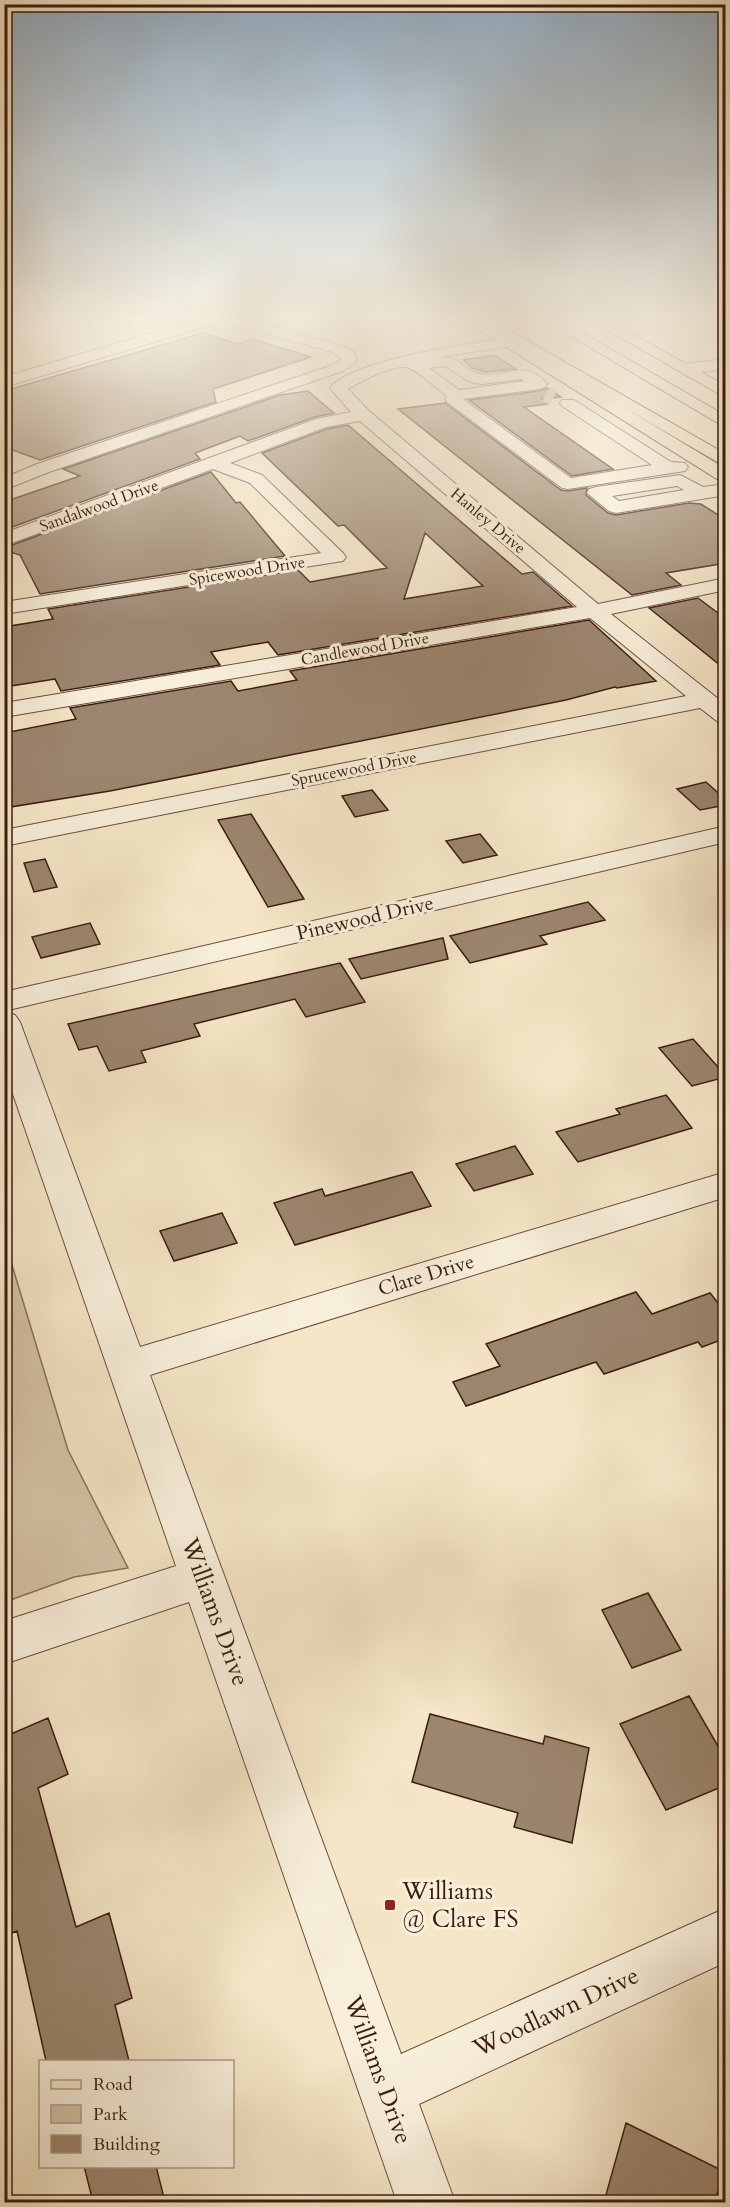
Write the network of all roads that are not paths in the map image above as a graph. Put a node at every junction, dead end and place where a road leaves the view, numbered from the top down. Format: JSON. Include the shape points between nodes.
{"nodes":[{"id":1,"x":188,"y":419,"type":"edge"},
{"id":2,"x":345,"y":419,"type":"edge"},
{"id":3,"x":367,"y":419,"type":"edge"},
{"id":4,"x":480,"y":419,"type":"edge"},
{"id":5,"x":589,"y":419,"type":"edge"},
{"id":6,"x":633,"y":419,"type":"edge"},
{"id":7,"x":652,"y":419,"type":"edge"},
{"id":8,"x":678,"y":419,"type":"edge"},
{"id":9,"x":726,"y":448,"type":"edge"},
{"id":10,"x":637,"y":449,"type":"junction"},
{"id":11,"x":618,"y":452,"type":"dead end"},
{"id":12,"x":726,"y":462,"type":"edge"},
{"id":13,"x":703,"y":463,"type":"junction"},
{"id":14,"x":216,"y":464,"type":"junction"},
{"id":15,"x":668,"y":468,"type":"junction"},
{"id":16,"x":726,"y":477,"type":"edge"},
{"id":17,"x":4,"y":485,"type":"edge"},
{"id":18,"x":726,"y":489,"type":"edge"},
{"id":19,"x":700,"y":493,"type":"dead end"},
{"id":20,"x":4,"y":540,"type":"edge"},
{"id":21,"x":726,"y":584,"type":"edge"},
{"id":22,"x":5,"y":607,"type":"edge"},
{"id":23,"x":594,"y":611,"type":"junction"},
{"id":24,"x":704,"y":700,"type":"junction"},
{"id":25,"x":4,"y":710,"type":"edge"},
{"id":26,"x":726,"y":717,"type":"edge"},
{"id":27,"x":726,"y":834,"type":"edge"},
{"id":28,"x":4,"y":838,"type":"edge"},
{"id":29,"x":4,"y":1002,"type":"edge"},
{"id":30,"x":4,"y":1022,"type":"edge"},
{"id":31,"x":726,"y":1184,"type":"edge"},
{"id":32,"x":128,"y":1366,"type":"junction"},
{"id":33,"x":203,"y":1577,"type":"junction"},
{"id":34,"x":4,"y":1643,"type":"edge"},
{"id":35,"x":726,"y":1934,"type":"edge"},
{"id":36,"x":386,"y":2090,"type":"junction"},
{"id":37,"x":426,"y":2202,"type":"edge"}],
"edges":[{"from":1,"to":17,"type":"street"},
{"from":2,"to":14,"type":"street","name":"Sandalwood Drive","via":[[322,423]]},
{"from":3,"to":23,"type":"street","name":"Hanley Drive"},
{"from":4,"to":15,"type":"street","via":[[568,484]]},
{"from":5,"to":10,"type":"street"},
{"from":6,"to":13,"type":"main road"},
{"from":7,"to":12,"type":"main road"},
{"from":8,"to":9,"type":"main road"},
{"from":10,"to":11,"type":"street"},
{"from":10,"to":15,"type":"street"},
{"from":13,"to":15,"type":"street"},
{"from":13,"to":16,"type":"main road"},
{"from":14,"to":20,"type":"street","name":"Sandalwood Drive"},
{"from":14,"to":22,"type":"street","name":"Spicewood Drive","via":[[256,479],[336,557]]},
{"from":18,"to":19,"type":"street"},
{"from":21,"to":23,"type":"street","name":"Candlewood Drive"},
{"from":23,"to":24,"type":"street","name":"Hanley Drive"},
{"from":23,"to":25,"type":"street","name":"Candlewood Drive"},
{"from":24,"to":26,"type":"street","name":"Hanley Drive"},
{"from":24,"to":28,"type":"street","name":"Sprucewood Drive"},
{"from":27,"to":29,"type":"street","name":"Pinewood Drive"},
{"from":30,"to":32,"type":"street","name":"Williams Drive"},
{"from":31,"to":32,"type":"street","name":"Clare Drive"},
{"from":32,"to":33,"type":"street","name":"Williams Drive"},
{"from":33,"to":34,"type":"street"},
{"from":33,"to":36,"type":"street","name":"Williams Drive"},
{"from":35,"to":36,"type":"street","name":"Woodlawn Drive"},
{"from":36,"to":37,"type":"street","name":"Williams Drive"}]}
